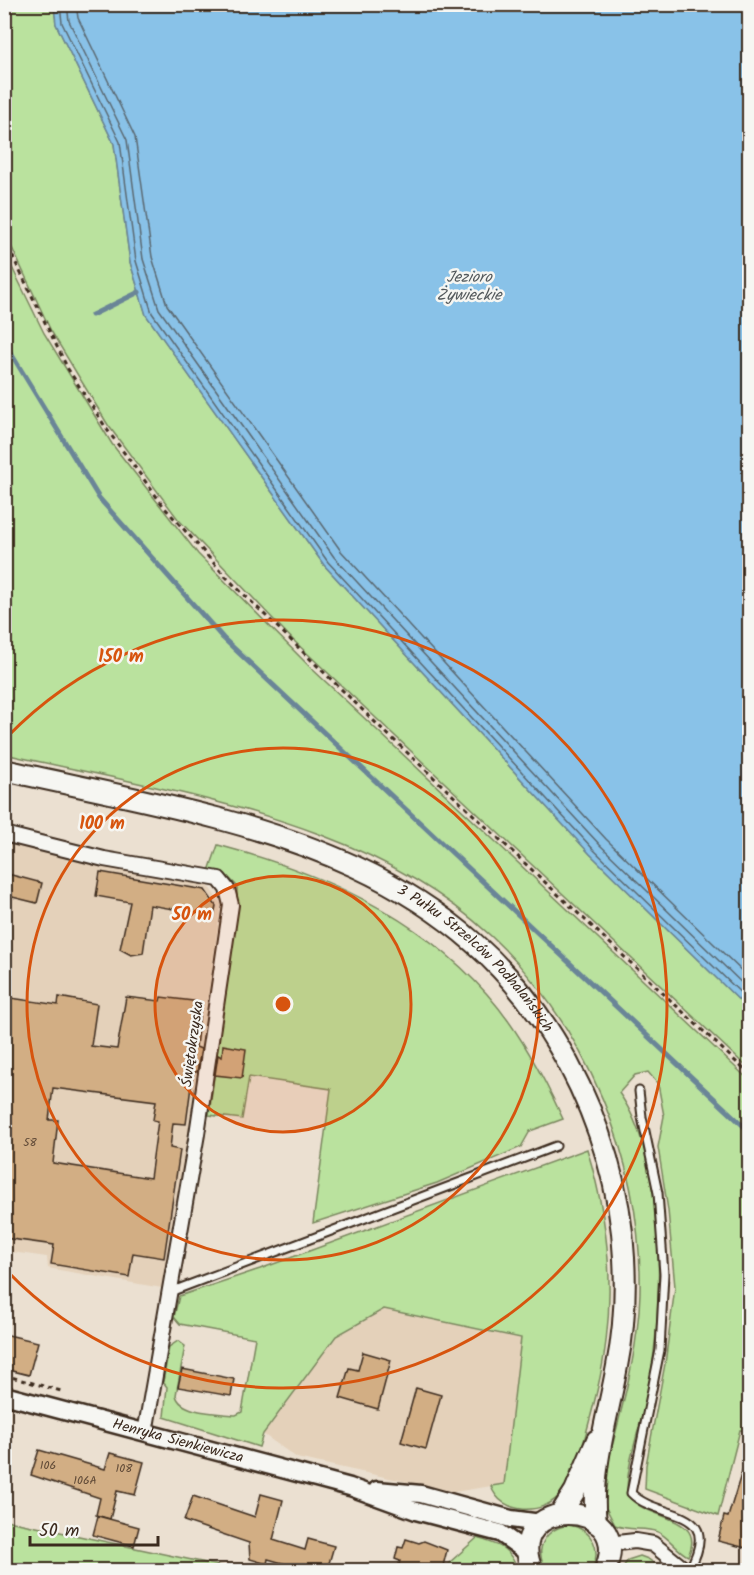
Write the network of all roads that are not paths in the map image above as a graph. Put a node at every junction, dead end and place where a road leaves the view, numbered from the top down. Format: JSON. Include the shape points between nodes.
{"nodes":[{"id":1,"x":4,"y":770,"type":"edge"},
{"id":2,"x":4,"y":834,"type":"edge"},
{"id":3,"x":639,"y":1090,"type":"dead end"},
{"id":4,"x":556,"y":1146,"type":"dead end"},
{"id":5,"x":170,"y":1292,"type":"junction"},
{"id":6,"x":4,"y":1395,"type":"edge"},
{"id":7,"x":603,"y":1428,"type":"junction"},
{"id":8,"x":145,"y":1433,"type":"junction"},
{"id":9,"x":350,"y":1487,"type":"junction"},
{"id":10,"x":561,"y":1513,"type":"junction"},
{"id":11,"x":541,"y":1523,"type":"junction"},
{"id":12,"x":596,"y":1523,"type":"junction"},
{"id":13,"x":608,"y":1544,"type":"junction"},
{"id":14,"x":530,"y":1562,"type":"edge"},
{"id":15,"x":605,"y":1570,"type":"edge"},
{"id":16,"x":687,"y":1570,"type":"edge"}],
"edges":[{"from":1,"to":7,"type":"main road","name":"3 Pułku Strzelców Podhalańskich","via":[[176,808],[324,852],[372,873],[431,909],[471,940],[513,983],[549,1031],[578,1082],[600,1138],[617,1203],[624,1258],[624,1313]]},
{"from":2,"to":5,"type":"street","name":"Świętokrzyska","via":[[104,859],[219,879],[227,889],[231,905],[215,968]]},
{"from":3,"to":16,"type":"lane","via":[[658,1193],[664,1274],[660,1350],[631,1493],[639,1501],[692,1522],[699,1534],[697,1551]]},
{"from":4,"to":5,"type":"lane"},
{"from":5,"to":8,"type":"street","name":"Świętokrzyska"},
{"from":6,"to":8,"type":"street","name":"Henryka Sienkiewicza"},
{"from":7,"to":10,"type":"main road"},
{"from":7,"to":12,"type":"main road"},
{"from":8,"to":9,"type":"street","name":"Henryka Sienkiewicza"},
{"from":9,"to":11,"type":"street","name":"Henryka Sienkiewicza","via":[[421,1494],[511,1519]]},
{"from":9,"to":14,"type":"street","name":"Henryka Sienkiewicza","via":[[416,1511],[500,1533]]},
{"from":10,"to":11,"type":"main road"},
{"from":10,"to":12,"type":"main road","via":[[580,1514]]},
{"from":11,"to":14,"type":"main road","via":[[532,1534]]},
{"from":12,"to":13,"type":"main road"},
{"from":13,"to":15,"type":"main road"},
{"from":13,"to":16,"type":"street","via":[[652,1544]]}]}
